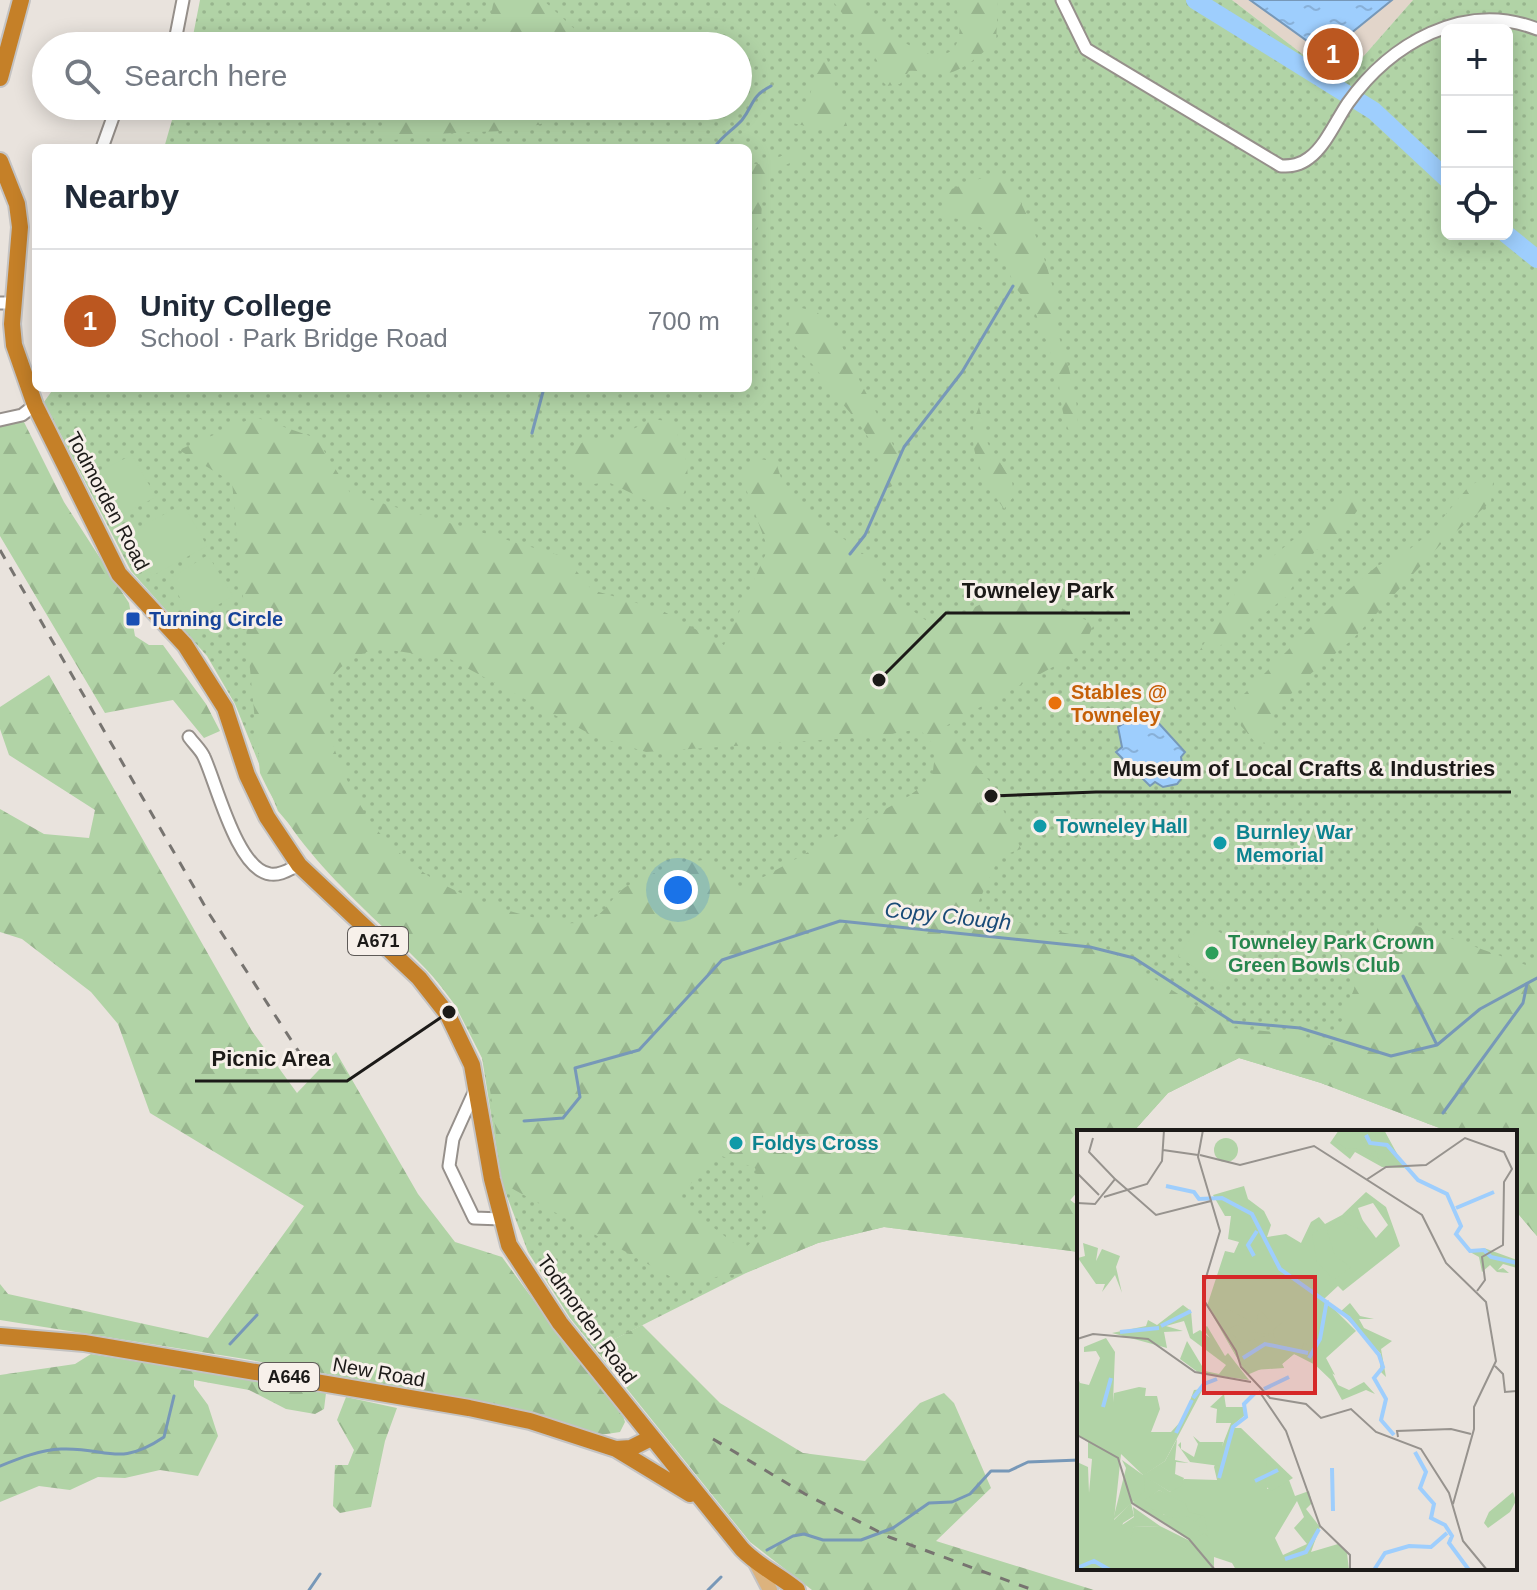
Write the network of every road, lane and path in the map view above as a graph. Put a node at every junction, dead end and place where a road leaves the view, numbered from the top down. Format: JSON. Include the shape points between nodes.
{"nodes":[{"id":1,"x":21,"y":0,"type":"edge"},
{"id":2,"x":183,"y":0,"type":"edge"},
{"id":3,"x":1062,"y":0,"type":"edge"},
{"id":4,"x":1499,"y":7,"type":"dead end"},
{"id":5,"x":1416,"y":26,"type":"dead end"},
{"id":6,"x":1537,"y":29,"type":"edge"},
{"id":7,"x":177,"y":32,"type":"edge"},
{"id":8,"x":0,"y":78,"type":"edge"},
{"id":9,"x":112,"y":120,"type":"edge"},
{"id":10,"x":103,"y":144,"type":"edge"},
{"id":11,"x":0,"y":161,"type":"edge"},
{"id":12,"x":7,"y":303,"type":"edge"},
{"id":13,"x":35,"y":405,"type":"junction"},
{"id":14,"x":0,"y":420,"type":"edge"},
{"id":15,"x":189,"y":737,"type":"dead end"},
{"id":16,"x":299,"y":865,"type":"junction"},
{"id":17,"x":476,"y":1088,"type":"junction"},
{"id":18,"x":502,"y":1219,"type":"junction"},
{"id":19,"x":0,"y":1336,"type":"edge"},
{"id":20,"x":651,"y":1438,"type":"junction"},
{"id":21,"x":616,"y":1449,"type":"junction"},
{"id":22,"x":702,"y":1501,"type":"junction"},
{"id":23,"x":756,"y":1563,"type":"junction"},
{"id":24,"x":770,"y":1590,"type":"edge"},
{"id":25,"x":797,"y":1590,"type":"edge"}],
"edges":[{"from":1,"to":8,"type":"highway"},
{"from":2,"to":7,"type":"street"},
{"from":3,"to":5,"type":"street","via":[[1086,49],[1281,166],[1312,157],[1357,91]]},
{"from":4,"to":6,"type":"street"},
{"from":9,"to":10,"type":"street"},
{"from":11,"to":12,"type":"highway","name":"Todmorden Road","number":"A671","via":[[20,227]]},
{"from":12,"to":13,"type":"highway","name":"Todmorden Road","number":"A671","via":[[14,345]]},
{"from":13,"to":14,"type":"street","via":[[22,415]]},
{"from":13,"to":16,"type":"highway","name":"Todmorden Road","number":"A671","via":[[119,574],[185,645],[225,708],[260,803]]},
{"from":15,"to":16,"type":"street","via":[[203,754],[225,819],[257,868],[268,875]]},
{"from":16,"to":17,"type":"highway","name":"Todmorden Road","number":"A671","via":[[419,978],[448,1015],[472,1065]]},
{"from":17,"to":18,"type":"highway","name":"Todmorden Road","number":"A671"},
{"from":17,"to":18,"type":"street","via":[[457,1126],[449,1166],[474,1218]]},
{"from":18,"to":20,"type":"highway","name":"Todmorden Road","number":"A671","via":[[509,1245],[560,1323]]},
{"from":19,"to":21,"type":"highway","name":"New Road","number":"A646","via":[[84,1343],[469,1408]]},
{"from":20,"to":21,"type":"highway"},
{"from":20,"to":22,"type":"highway","name":"Todmorden Road"},
{"from":21,"to":22,"type":"highway","name":"New Road"},
{"from":22,"to":23,"type":"highway","name":"Todmorden Road"},
{"from":23,"to":24,"type":"main road"},
{"from":23,"to":25,"type":"highway","name":"Todmorden Road"}]}
